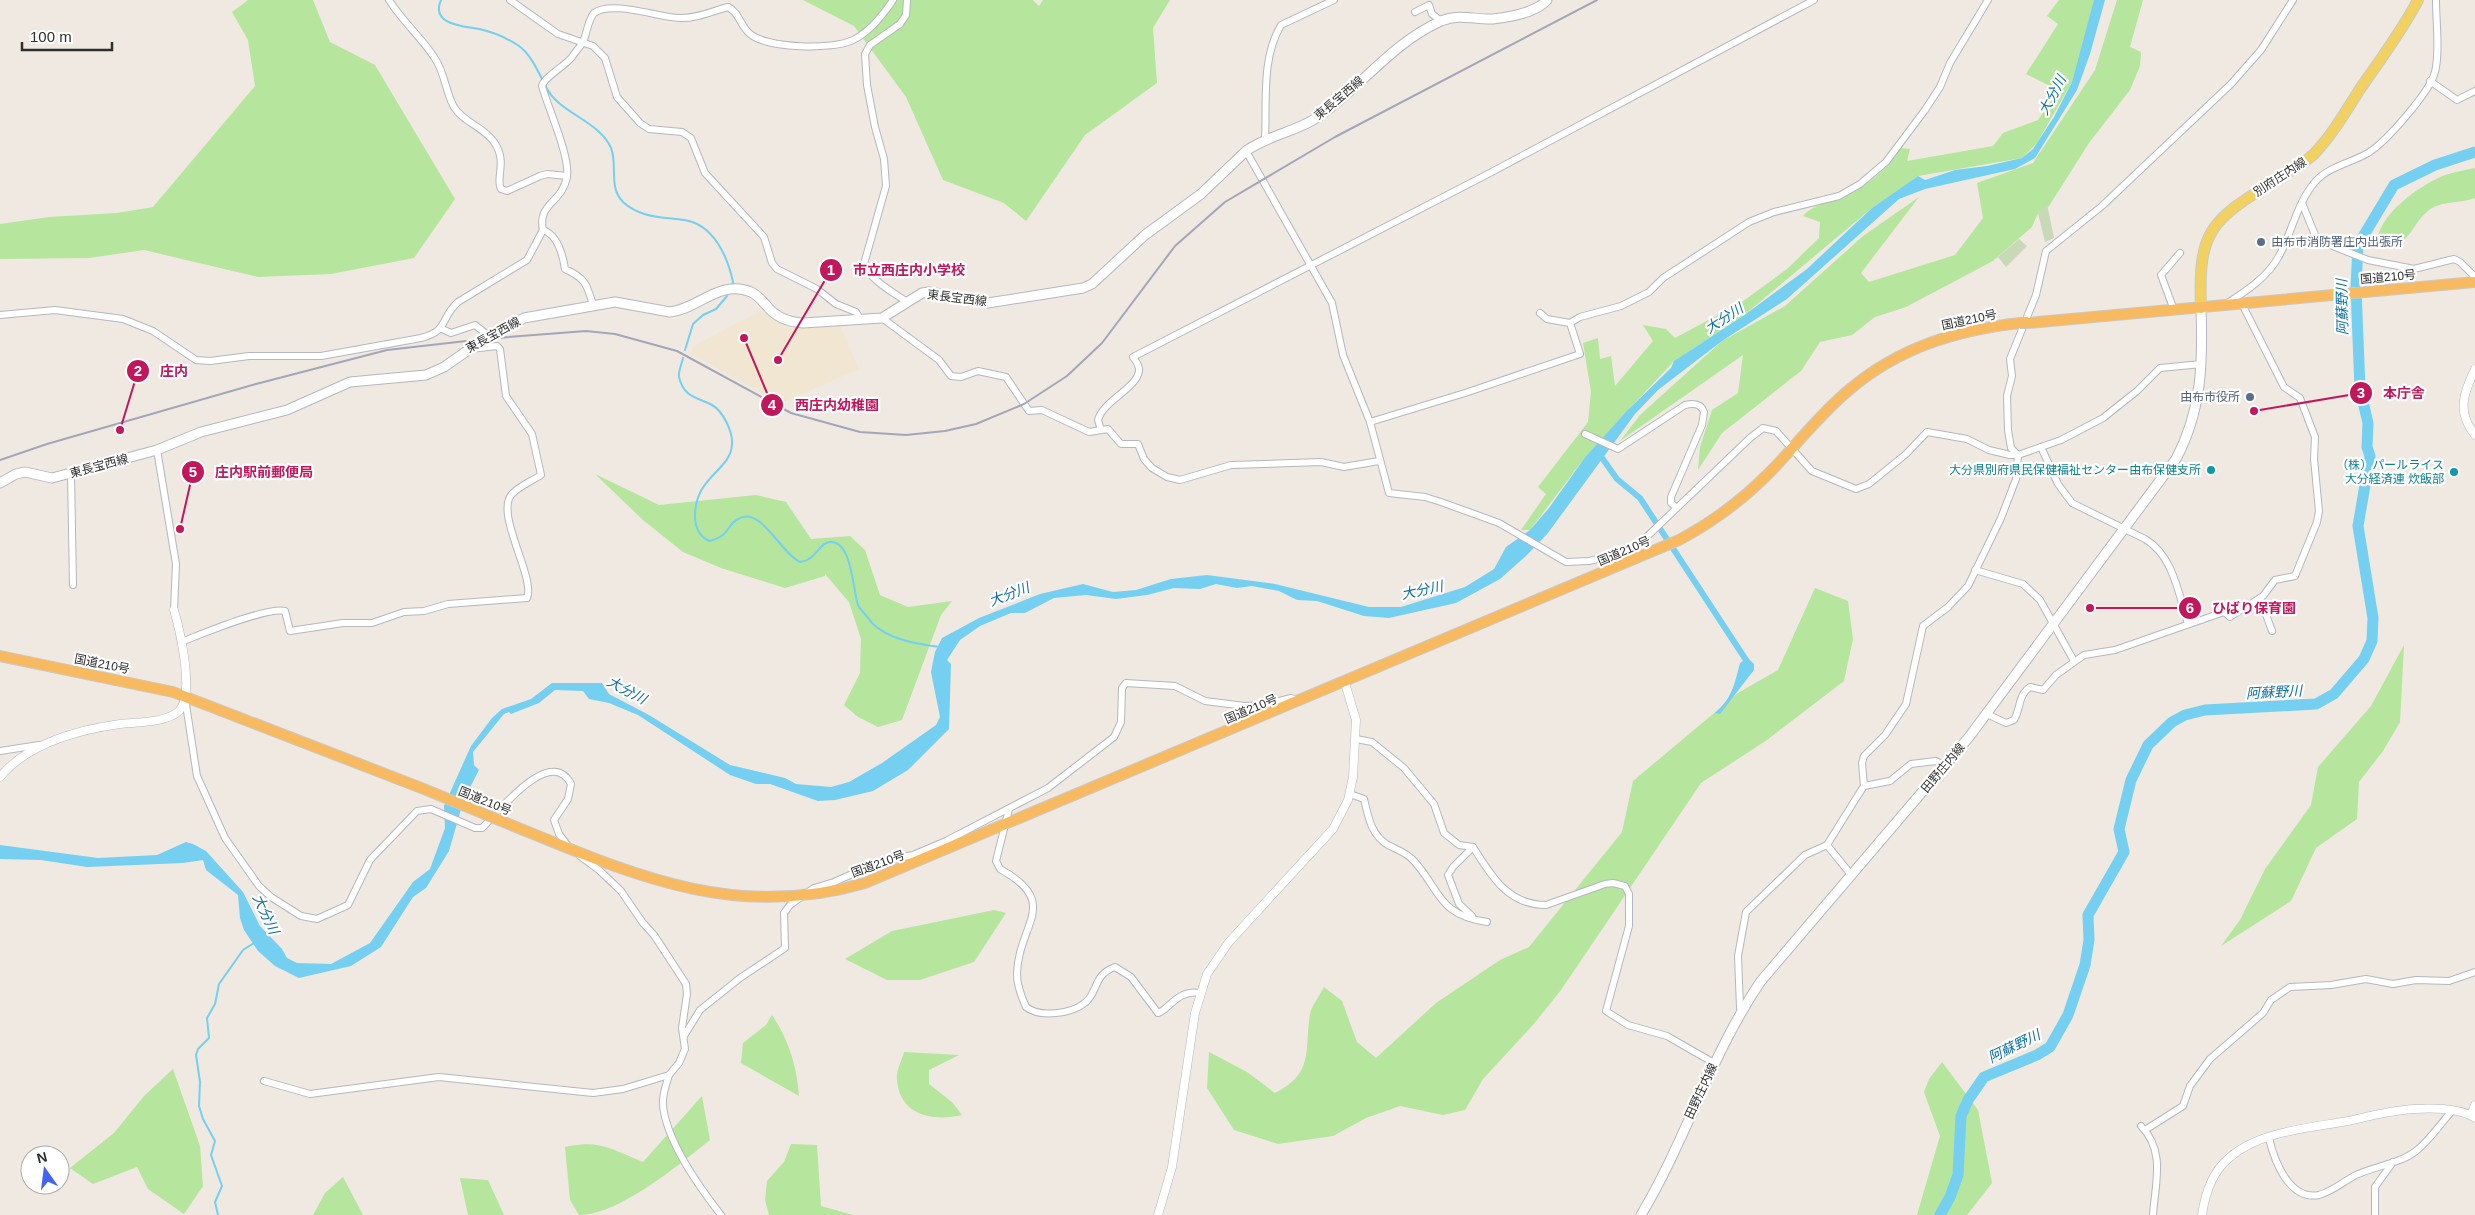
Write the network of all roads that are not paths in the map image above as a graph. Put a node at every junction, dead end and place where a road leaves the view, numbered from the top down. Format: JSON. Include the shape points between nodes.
{"nodes":[{"id":1,"x":389,"y":0,"type":"edge"},
{"id":2,"x":510,"y":0,"type":"edge"},
{"id":3,"x":893,"y":0,"type":"edge"},
{"id":4,"x":907,"y":0,"type":"edge"},
{"id":5,"x":1334,"y":0,"type":"edge"},
{"id":6,"x":1814,"y":0,"type":"edge"},
{"id":7,"x":1988,"y":0,"type":"edge"},
{"id":8,"x":2293,"y":0,"type":"edge"},
{"id":9,"x":2418,"y":0,"type":"edge"},
{"id":10,"x":2436,"y":0,"type":"edge"},
{"id":11,"x":1545,"y":1,"type":"edge"},
{"id":12,"x":1416,"y":12,"type":"dead end"},
{"id":13,"x":1441,"y":21,"type":"junction"},
{"id":14,"x":582,"y":43,"type":"junction"},
{"id":15,"x":2430,"y":81,"type":"junction"},
{"id":16,"x":2475,"y":92,"type":"edge"},
{"id":17,"x":1265,"y":140,"type":"junction"},
{"id":18,"x":1246,"y":151,"type":"junction"},
{"id":19,"x":567,"y":176,"type":"junction"},
{"id":20,"x":2302,"y":203,"type":"junction"},
{"id":21,"x":543,"y":230,"type":"junction"},
{"id":22,"x":2180,"y":253,"type":"dead end"},
{"id":23,"x":1309,"y":266,"type":"junction"},
{"id":24,"x":2475,"y":277,"type":"edge"},
{"id":25,"x":2475,"y":282,"type":"edge"},
{"id":26,"x":907,"y":302,"type":"junction"},
{"id":27,"x":2242,"y":304,"type":"junction"},
{"id":28,"x":593,"y":305,"type":"junction"},
{"id":29,"x":2222,"y":306,"type":"junction"},
{"id":30,"x":2201,"y":308,"type":"junction"},
{"id":31,"x":2174,"y":310,"type":"junction"},
{"id":32,"x":1540,"y":313,"type":"dead end"},
{"id":33,"x":0,"y":315,"type":"edge"},
{"id":34,"x":882,"y":318,"type":"junction"},
{"id":35,"x":861,"y":320,"type":"junction"},
{"id":36,"x":1570,"y":323,"type":"junction"},
{"id":37,"x":442,"y":329,"type":"junction"},
{"id":38,"x":489,"y":336,"type":"junction"},
{"id":39,"x":467,"y":349,"type":"junction"},
{"id":40,"x":2202,"y":364,"type":"junction"},
{"id":41,"x":2475,"y":368,"type":"edge"},
{"id":42,"x":1370,"y":422,"type":"junction"},
{"id":43,"x":1101,"y":430,"type":"junction"},
{"id":44,"x":1585,"y":434,"type":"dead end"},
{"id":45,"x":2475,"y":435,"type":"edge"},
{"id":46,"x":2040,"y":447,"type":"junction"},
{"id":47,"x":1792,"y":449,"type":"junction"},
{"id":48,"x":156,"y":450,"type":"junction"},
{"id":49,"x":2018,"y":454,"type":"junction"},
{"id":50,"x":1379,"y":461,"type":"junction"},
{"id":51,"x":71,"y":474,"type":"junction"},
{"id":52,"x":0,"y":483,"type":"edge"},
{"id":53,"x":1676,"y":507,"type":"junction"},
{"id":54,"x":2125,"y":529,"type":"junction"},
{"id":55,"x":1975,"y":570,"type":"junction"},
{"id":56,"x":73,"y":585,"type":"dead end"},
{"id":57,"x":2260,"y":598,"type":"junction"},
{"id":58,"x":174,"y":610,"type":"joint"},
{"id":59,"x":2054,"y":624,"type":"junction"},
{"id":60,"x":2188,"y":624,"type":"junction"},
{"id":61,"x":2272,"y":631,"type":"dead end"},
{"id":62,"x":181,"y":642,"type":"junction"},
{"id":63,"x":0,"y":656,"type":"edge"},
{"id":64,"x":2074,"y":661,"type":"junction"},
{"id":65,"x":1345,"y":683,"type":"junction"},
{"id":66,"x":185,"y":696,"type":"junction"},
{"id":67,"x":1299,"y":702,"type":"junction"},
{"id":68,"x":1987,"y":714,"type":"junction"},
{"id":69,"x":1356,"y":739,"type":"junction"},
{"id":70,"x":45,"y":744,"type":"junction"},
{"id":71,"x":0,"y":751,"type":"edge"},
{"id":72,"x":1945,"y":766,"type":"junction"},
{"id":73,"x":0,"y":777,"type":"edge"},
{"id":74,"x":1864,"y":786,"type":"junction"},
{"id":75,"x":1350,"y":794,"type":"junction"},
{"id":76,"x":1009,"y":809,"type":"junction"},
{"id":77,"x":1003,"y":827,"type":"junction"},
{"id":78,"x":1827,"y":845,"type":"junction"},
{"id":79,"x":1473,"y":847,"type":"junction"},
{"id":80,"x":571,"y":849,"type":"junction"},
{"id":81,"x":1852,"y":876,"type":"junction"},
{"id":82,"x":801,"y":896,"type":"junction"},
{"id":83,"x":2475,"y":972,"type":"edge"},
{"id":84,"x":1200,"y":993,"type":"junction"},
{"id":85,"x":1743,"y":1009,"type":"junction"},
{"id":86,"x":684,"y":1036,"type":"junction"},
{"id":87,"x":1714,"y":1063,"type":"junction"},
{"id":88,"x":669,"y":1075,"type":"junction"},
{"id":89,"x":264,"y":1081,"type":"dead end"},
{"id":90,"x":2475,"y":1105,"type":"edge"},
{"id":91,"x":2452,"y":1111,"type":"junction"},
{"id":92,"x":2473,"y":1116,"type":"edge"},
{"id":93,"x":2269,"y":1138,"type":"junction"},
{"id":94,"x":2393,"y":1162,"type":"junction"},
{"id":95,"x":721,"y":1215,"type":"edge"},
{"id":96,"x":1158,"y":1215,"type":"edge"},
{"id":97,"x":1641,"y":1215,"type":"edge"},
{"id":98,"x":2153,"y":1215,"type":"edge"},
{"id":99,"x":2202,"y":1215,"type":"edge"},
{"id":100,"x":2374,"y":1215,"type":"edge"}],
"edges":[{"from":1,"to":19,"type":"street","via":[[408,28],[434,56],[454,107],[494,142],[502,165],[498,184],[501,189],[507,191],[547,174]]},
{"from":2,"to":14,"type":"street","via":[[558,34]]},
{"from":3,"to":14,"type":"street","via":[[864,33],[834,45],[812,46],[763,40],[749,33],[728,7],[680,18],[634,7],[603,7],[594,14]]},
{"from":4,"to":26,"type":"street","via":[[906,15],[900,24],[870,44],[865,54],[867,85],[884,159],[886,186],[864,264],[878,281]]},
{"from":5,"to":17,"type":"street","via":[[1281,25],[1277,33],[1266,80]]},
{"from":6,"to":23,"type":"street"},
{"from":7,"to":36,"type":"street","via":[[1925,110],[1886,162],[1860,184],[1839,196],[1774,212],[1749,222],[1663,278],[1649,292],[1621,306],[1580,316]]},
{"from":8,"to":49,"type":"street","via":[[2261,50],[2231,84],[2102,206],[2046,251],[2036,295],[2010,360],[2008,430],[2011,448]]},
{"from":9,"to":30,"type":"main road","name":"別府庄内線","via":[[2320,147],[2300,165],[2232,208],[2212,229],[2200,265]]},
{"from":10,"to":15,"type":"street","via":[[2436,64]]},
{"from":11,"to":13,"type":"main road","name":"東長宝西線","via":[[1531,10],[1508,16],[1492,19],[1455,16]]},
{"from":12,"to":13,"type":"street","via":[[1429,5],[1432,14]]},
{"from":13,"to":17,"type":"main road","name":"東長宝西線","via":[[1391,52],[1319,116],[1302,127]]},
{"from":14,"to":19,"type":"street","via":[[564,66],[542,84],[559,137]]},
{"from":14,"to":35,"type":"street","via":[[594,46],[605,58],[617,97],[640,123],[649,129],[676,131],[692,138],[705,173],[764,237],[772,263],[782,274],[802,281],[836,304],[856,312]]},
{"from":15,"to":16,"type":"street","via":[[2457,100]]},
{"from":15,"to":20,"type":"street","via":[[2404,118],[2380,143],[2366,154],[2324,174]]},
{"from":17,"to":18,"type":"main road","name":"東長宝西線"},
{"from":18,"to":23,"type":"street"},
{"from":18,"to":26,"type":"main road","name":"東長宝西線","via":[[1201,194],[1145,235],[1092,284],[988,302],[928,292]]},
{"from":19,"to":21,"type":"street","via":[[562,194],[542,216]]},
{"from":20,"to":24,"type":"street","via":[[2317,238],[2368,260],[2414,269],[2454,260]]},
{"from":20,"to":29,"type":"street","via":[[2277,260],[2249,289]]},
{"from":21,"to":28,"type":"street","via":[[559,246],[565,269],[580,276],[589,289]]},
{"from":21,"to":37,"type":"street","via":[[528,260],[458,302],[447,315]]},
{"from":22,"to":31,"type":"street","via":[[2161,275]]},
{"from":23,"to":42,"type":"street","via":[[1332,303],[1343,355]]},
{"from":23,"to":43,"type":"street","via":[[1133,357],[1139,367],[1137,378],[1104,409],[1098,420]]},
{"from":25,"to":27,"type":"highway","name":"国道210号"},
{"from":26,"to":34,"type":"main road","name":"東長宝西線"},
{"from":27,"to":29,"type":"highway","name":"国道210号"},
{"from":27,"to":57,"type":"street","via":[[2284,387],[2300,398],[2315,437],[2317,522],[2295,576],[2275,580]]},
{"from":28,"to":35,"type":"main road","name":"東長宝西線","via":[[625,302],[670,312],[712,293],[733,290],[750,292],[759,297],[772,313],[791,322]]},
{"from":28,"to":38,"type":"main road","name":"東長宝西線","via":[[524,318]]},
{"from":29,"to":30,"type":"highway","name":"国道210号"},
{"from":30,"to":31,"type":"highway","name":"国道210号"},
{"from":30,"to":40,"type":"main road","name":"田野庄内線"},
{"from":31,"to":47,"type":"highway","name":"国道210号","via":[[2024,323],[1947,336],[1895,358],[1848,390]]},
{"from":32,"to":36,"type":"street","via":[[1546,319]]},
{"from":33,"to":37,"type":"street","via":[[55,310],[123,319],[152,330],[196,360],[210,361],[249,356],[321,356],[421,338]]},
{"from":34,"to":35,"type":"main road","name":"東長宝西線"},
{"from":34,"to":43,"type":"street","via":[[939,360],[951,376],[961,377],[978,371],[1006,377],[1029,411],[1042,410],[1089,432]]},
{"from":36,"to":42,"type":"street","via":[[1580,354]]},
{"from":37,"to":38,"type":"street","via":[[450,333],[475,325]]},
{"from":38,"to":39,"type":"main road","name":"東長宝西線"},
{"from":39,"to":48,"type":"main road","name":"東長宝西線","via":[[444,367],[426,375],[350,382],[287,410],[201,432]]},
{"from":39,"to":62,"type":"street","via":[[497,346],[500,349],[506,396],[532,434],[540,462],[541,476],[512,494],[508,502],[514,543],[527,582],[527,598],[448,604],[424,611],[404,612],[372,623],[343,623],[290,632],[285,612],[280,610]]},
{"from":40,"to":46,"type":"street","via":[[2160,368],[2132,396],[2103,418]]},
{"from":40,"to":54,"type":"main road","name":"田野庄内線","via":[[2198,401],[2187,437],[2169,471]]},
{"from":41,"to":45,"type":"street","via":[[2462,404]]},
{"from":42,"to":50,"type":"street"},
{"from":43,"to":50,"type":"street","via":[[1111,431],[1121,444],[1138,444],[1152,468],[1180,480],[1231,465],[1322,462],[1344,467]]},
{"from":44,"to":53,"type":"street","via":[[1618,449],[1685,405],[1696,404],[1703,409],[1702,425],[1672,492],[1671,503]]},
{"from":46,"to":49,"type":"street"},
{"from":46,"to":54,"type":"street","via":[[2072,504]]},
{"from":47,"to":49,"type":"street","via":[[1812,471],[1856,489],[1869,484],[1927,432],[1967,439],[1989,450]]},
{"from":47,"to":53,"type":"street","via":[[1774,429],[1760,430]]},
{"from":47,"to":65,"type":"highway","name":"国道210号","via":[[1742,498],[1679,540]]},
{"from":48,"to":51,"type":"main road","name":"東長宝西線"},
{"from":48,"to":58,"type":"street","via":[[176,564]]},
{"from":49,"to":55,"type":"street","via":[[2016,479]]},
{"from":50,"to":53,"type":"street","via":[[1389,493],[1433,499],[1496,522],[1573,563],[1628,552]]},
{"from":51,"to":52,"type":"main road","name":"東長宝西線","via":[[52,478],[25,472]]},
{"from":51,"to":56,"type":"street"},
{"from":54,"to":59,"type":"main road","name":"田野庄内線"},
{"from":54,"to":60,"type":"street","via":[[2155,545],[2164,556]]},
{"from":55,"to":59,"type":"street","via":[[2022,584],[2040,600]]},
{"from":55,"to":74,"type":"street","via":[[1960,596],[1923,626],[1906,704],[1885,735],[1864,756]]},
{"from":57,"to":60,"type":"street","via":[[2230,617],[2224,612]]},
{"from":57,"to":61,"type":"street"},
{"from":58,"to":62,"type":"street"},
{"from":59,"to":64,"type":"street"},
{"from":59,"to":68,"type":"main road","name":"田野庄内線"},
{"from":60,"to":64,"type":"street"},
{"from":62,"to":66,"type":"street"},
{"from":63,"to":66,"type":"highway","name":"国道210号"},
{"from":64,"to":68,"type":"street","via":[[2043,690],[2030,687],[2025,691],[2014,720],[2006,723]]},
{"from":65,"to":67,"type":"highway","name":"国道210号"},
{"from":65,"to":69,"type":"street","via":[[1355,713]]},
{"from":66,"to":70,"type":"street","via":[[180,709],[171,715],[98,728]]},
{"from":66,"to":80,"type":"highway","name":"国道210号","bridge":true},
{"from":66,"to":80,"type":"street","via":[[197,776],[225,838],[259,886],[308,919],[321,918],[348,904],[373,855],[417,811],[426,808],[482,828],[529,782],[554,772],[571,784],[568,799],[554,820],[559,834]]},
{"from":67,"to":76,"type":"street","via":[[1291,698],[1245,706],[1204,701],[1175,686],[1128,682],[1122,688],[1120,726],[1110,741],[1048,788]]},
{"from":67,"to":77,"type":"highway","name":"国道210号"},
{"from":68,"to":72,"type":"main road","name":"田野庄内線"},
{"from":69,"to":75,"type":"street"},
{"from":69,"to":79,"type":"street","via":[[1372,742],[1404,768],[1434,804],[1444,833],[1459,845]]},
{"from":70,"to":71,"type":"street"},
{"from":70,"to":73,"type":"street","via":[[22,756]]},
{"from":72,"to":74,"type":"street","via":[[1936,761],[1911,764],[1890,781]]},
{"from":72,"to":81,"type":"main road","name":"田野庄内線"},
{"from":74,"to":78,"type":"street"},
{"from":75,"to":79,"type":"street","via":[[1364,799],[1374,830],[1384,841],[1414,861],[1443,903],[1464,917],[1487,922],[1463,910],[1448,875]]},
{"from":75,"to":84,"type":"street","via":[[1342,816],[1329,834],[1223,949],[1207,974]]},
{"from":76,"to":77,"type":"street"},
{"from":76,"to":82,"type":"street","via":[[918,853],[882,861]]},
{"from":77,"to":82,"type":"highway","name":"国道210号","via":[[865,884]]},
{"from":77,"to":84,"type":"street","via":[[997,866],[1024,886],[1032,897],[1034,908],[1017,974],[1019,991],[1026,1007],[1048,1014],[1079,1006],[1087,1001],[1099,977],[1115,967],[1131,977],[1158,1013],[1176,998]]},
{"from":78,"to":81,"type":"street"},
{"from":78,"to":85,"type":"street","via":[[1804,854],[1746,912],[1738,956],[1738,996]]},
{"from":79,"to":87,"type":"street","via":[[1494,882],[1516,898],[1536,905],[1546,905],[1605,884],[1625,886],[1629,894],[1629,926],[1606,1010],[1628,1025],[1667,1036]]},
{"from":80,"to":82,"type":"highway","name":"国道210号","via":[[654,880],[708,894],[762,898]]},
{"from":80,"to":86,"type":"street","via":[[621,891],[682,976],[687,991]]},
{"from":81,"to":85,"type":"main road","name":"田野庄内線","via":[[1761,981]]},
{"from":82,"to":86,"type":"street","via":[[784,913],[785,948],[700,1010]]},
{"from":83,"to":98,"type":"street","via":[[2449,981],[2416,980],[2393,984],[2366,979],[2290,988],[2271,1000],[2263,1013],[2210,1059],[2190,1086],[2183,1106],[2143,1128],[2156,1155],[2159,1173]]},
{"from":84,"to":96,"type":"street","via":[[1172,1167]]},
{"from":85,"to":87,"type":"main road","name":"田野庄内線"},
{"from":86,"to":88,"type":"street","via":[[683,1056]]},
{"from":87,"to":97,"type":"main road","name":"田野庄内線"},
{"from":88,"to":89,"type":"street","via":[[623,1089],[593,1093],[439,1077],[310,1094]]},
{"from":88,"to":95,"type":"street","via":[[662,1103],[672,1134],[691,1173]]},
{"from":90,"to":92,"type":"street"},
{"from":91,"to":92,"type":"street"},
{"from":91,"to":93,"type":"street","via":[[2416,1108],[2391,1111]]},
{"from":91,"to":94,"type":"street","via":[[2416,1151]]},
{"from":93,"to":94,"type":"street","via":[[2284,1178],[2303,1194],[2318,1195],[2356,1175]]},
{"from":93,"to":99,"type":"street","via":[[2250,1144],[2229,1157],[2216,1171]]},
{"from":94,"to":100,"type":"street","via":[[2375,1187]]}]}
